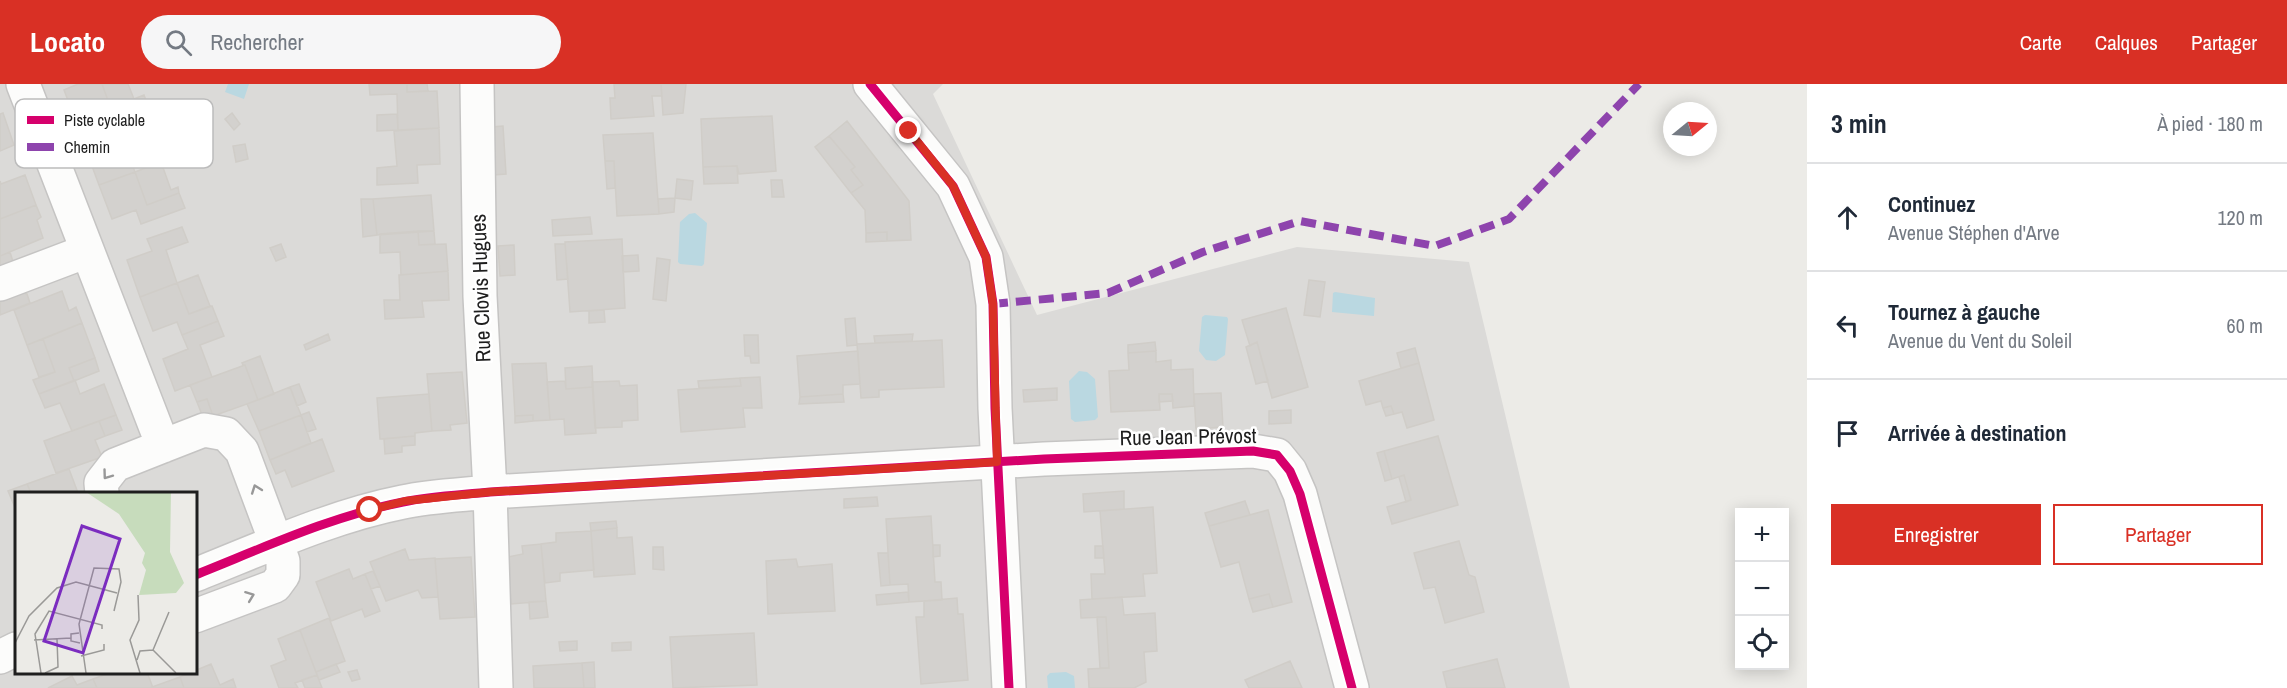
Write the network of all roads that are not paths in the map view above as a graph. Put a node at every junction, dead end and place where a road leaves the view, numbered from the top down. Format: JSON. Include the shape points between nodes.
{"nodes":[{"id":1,"x":22,"y":84,"type":"edge"},
{"id":2,"x":477,"y":84,"type":"edge"},
{"id":3,"x":870,"y":84,"type":"edge"},
{"id":4,"x":28,"y":99,"type":"edge"},
{"id":5,"x":55,"y":168,"type":"edge"},
{"id":6,"x":87,"y":251,"type":"junction"},
{"id":7,"x":0,"y":284,"type":"edge"},
{"id":8,"x":163,"y":446,"type":"junction"},
{"id":9,"x":997,"y":462,"type":"junction"},
{"id":10,"x":102,"y":492,"type":"edge"},
{"id":11,"x":490,"y":492,"type":"junction"},
{"id":12,"x":276,"y":543,"type":"junction"},
{"id":13,"x":196,"y":575,"type":"edge"},
{"id":14,"x":196,"y":616,"type":"edge"},
{"id":15,"x":15,"y":650,"type":"edge"},
{"id":16,"x":0,"y":657,"type":"edge"},
{"id":17,"x":496,"y":688,"type":"edge"},
{"id":18,"x":1009,"y":688,"type":"edge"},
{"id":19,"x":1352,"y":688,"type":"edge"}],
"edges":[{"from":1,"to":4,"type":"street"},
{"from":2,"to":11,"type":"street","name":"Rue Clovis Hugues","via":[[480,296]]},
{"from":3,"to":9,"type":"street","via":[[953,186],[986,257],[993,304]]},
{"from":5,"to":6,"type":"street"},
{"from":6,"to":7,"type":"street"},
{"from":6,"to":8,"type":"street"},
{"from":8,"to":10,"type":"street","one_way":true,"via":[[115,465],[101,483]]},
{"from":12,"to":8,"type":"street","one_way":true,"via":[[242,451],[226,434],[204,430]]},
{"from":9,"to":11,"type":"street"},
{"from":9,"to":18,"type":"street"},
{"from":9,"to":19,"type":"street","name":"Rue Jean Prévost","via":[[1253,451],[1277,455],[1290,471],[1300,494]]},
{"from":11,"to":12,"type":"street","via":[[405,501]]},
{"from":11,"to":17,"type":"street","name":"Rue Clovis Hugues"},
{"from":12,"to":13,"type":"street"},
{"from":14,"to":12,"type":"street","one_way":true,"via":[[275,586],[283,575]]},
{"from":15,"to":16,"type":"street"}]}
